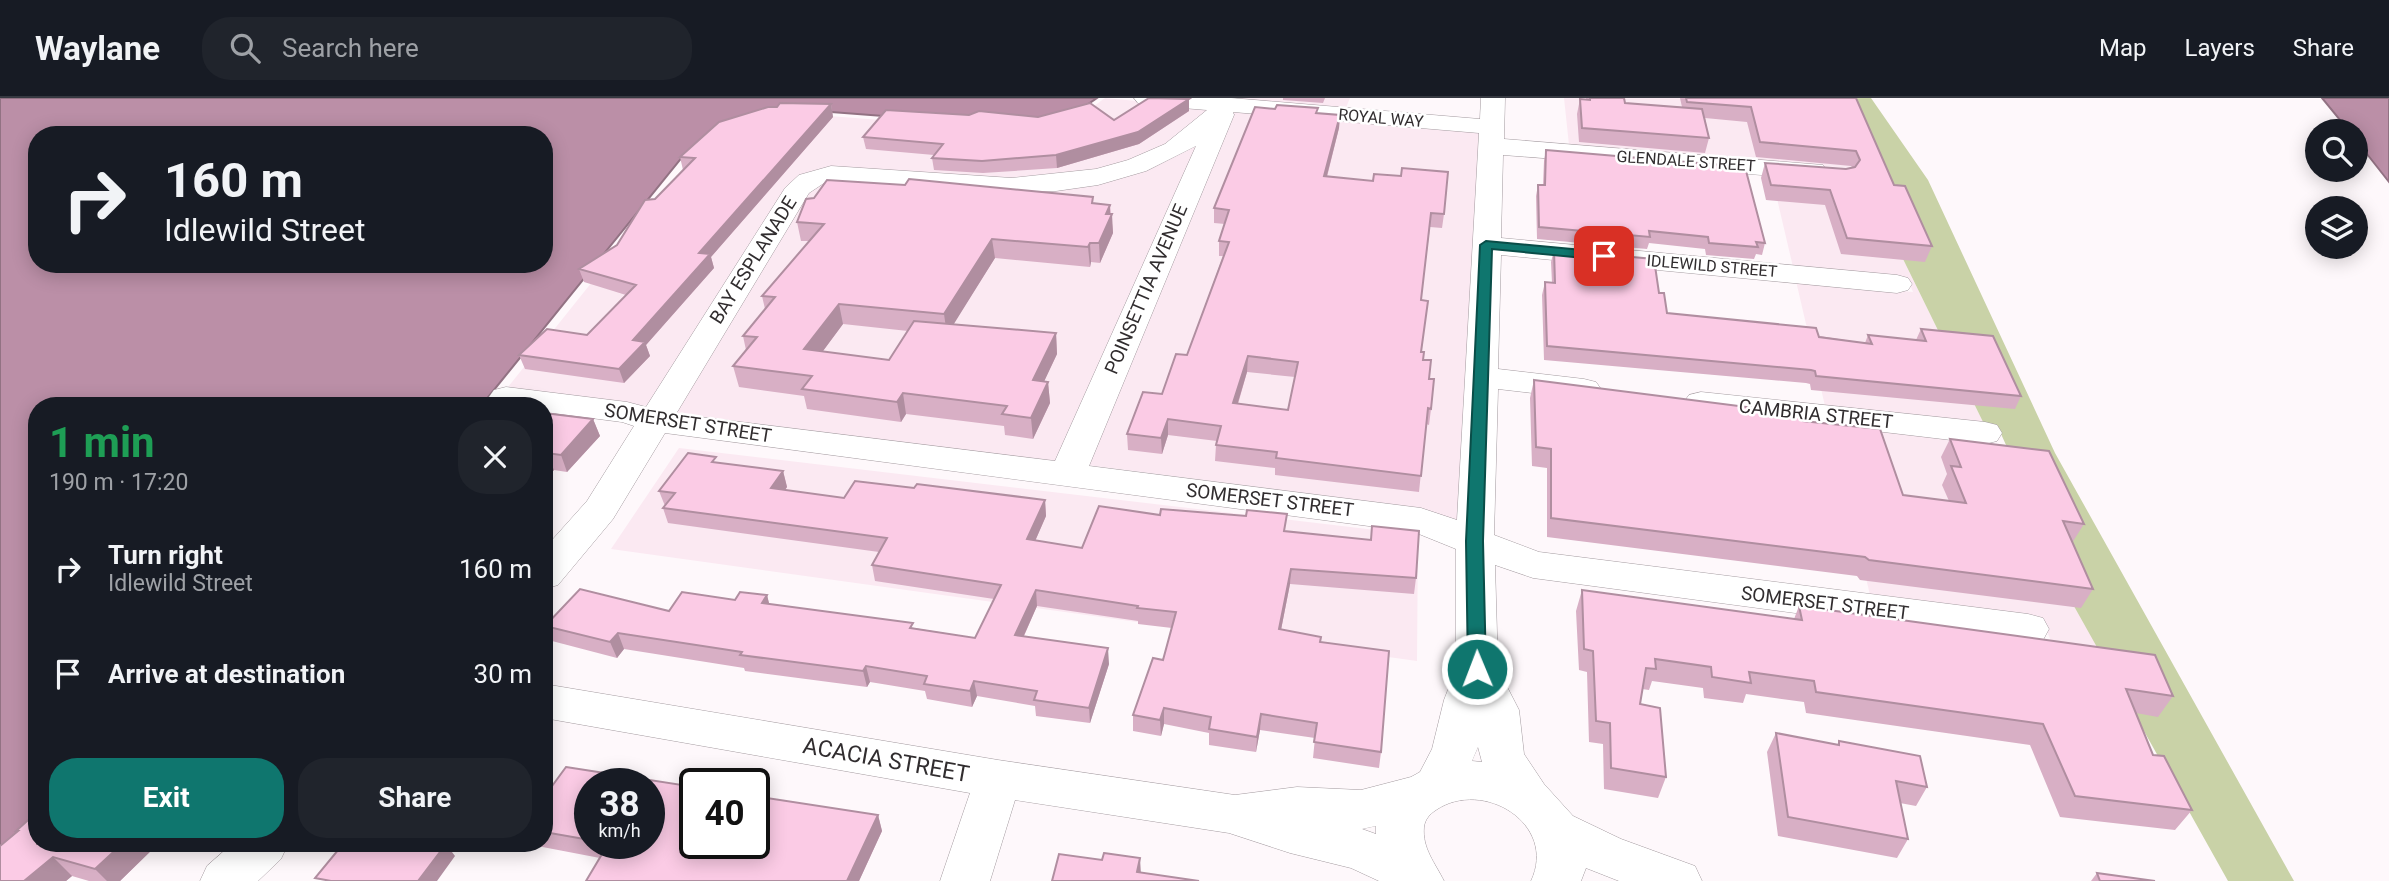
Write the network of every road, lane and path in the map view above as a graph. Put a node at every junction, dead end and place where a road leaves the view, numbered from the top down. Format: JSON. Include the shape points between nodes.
{"nodes":[{"id":1,"x":1146,"y":98,"type":"edge"},
{"id":2,"x":1228,"y":101,"type":"edge"},
{"id":3,"x":1491,"y":124,"type":"edge"},
{"id":4,"x":1840,"y":173,"type":"edge"},
{"id":5,"x":1486,"y":245,"type":"junction"},
{"id":6,"x":1897,"y":284,"type":"dead end"},
{"id":7,"x":1480,"y":377,"type":"junction"},
{"id":8,"x":1620,"y":393,"type":"edge"},
{"id":9,"x":1674,"y":399,"type":"edge"},
{"id":10,"x":553,"y":403,"type":"edge"},
{"id":11,"x":653,"y":421,"type":"junction"},
{"id":12,"x":1985,"y":433,"type":"dead end"},
{"id":13,"x":1067,"y":474,"type":"junction"},
{"id":14,"x":1475,"y":541,"type":"junction"},
{"id":15,"x":553,"y":565,"type":"edge"},
{"id":16,"x":2028,"y":629,"type":"dead end"},
{"id":17,"x":1477,"y":669,"type":"junction"},
{"id":18,"x":553,"y":703,"type":"edge"},
{"id":19,"x":998,"y":779,"type":"junction"},
{"id":20,"x":1428,"y":789,"type":"junction"},
{"id":21,"x":1229,"y":813,"type":"junction"},
{"id":22,"x":1542,"y":814,"type":"junction"},
{"id":23,"x":256,"y":852,"type":"edge"},
{"id":24,"x":1416,"y":877,"type":"edge"},
{"id":25,"x":225,"y":881,"type":"edge"},
{"id":26,"x":965,"y":881,"type":"edge"},
{"id":27,"x":1556,"y":881,"type":"edge"},
{"id":28,"x":1677,"y":881,"type":"edge"}],
"edges":[{"from":1,"to":2,"type":"street","name":"ROYAL WAY"},
{"from":2,"to":3,"type":"street","name":"ROYAL WAY"},
{"from":2,"to":11,"type":"street","name":"BAY ESPLANADE","via":[[1174,149],[1137,165],[1061,183],[951,184],[844,174],[805,181]]},
{"from":2,"to":13,"type":"street","name":"POINSETTIA AVENUE"},
{"from":3,"to":4,"type":"street","name":"GLENDALE STREET"},
{"from":3,"to":5,"type":"street"},
{"from":5,"to":6,"type":"street","name":"IDLEWILD STREET"},
{"from":5,"to":7,"type":"street"},
{"from":7,"to":8,"type":"street"},
{"from":7,"to":14,"type":"street"},
{"from":9,"to":12,"type":"street","name":"CAMBRIA STREET"},
{"from":10,"to":11,"type":"street","name":"SOMERSET STREET","via":[[627,412]]},
{"from":11,"to":13,"type":"street","name":"SOMERSET STREET"},
{"from":11,"to":15,"type":"street","name":"BAY ESPLANADE","via":[[600,510]]},
{"from":13,"to":14,"type":"street","name":"SOMERSET STREET","via":[[1421,520]]},
{"from":14,"to":16,"type":"street","name":"SOMERSET STREET","via":[[1533,565]]},
{"from":14,"to":17,"type":"street"},
{"from":17,"to":20,"type":"street","via":[[1455,750]]},
{"from":17,"to":22,"type":"street","via":[[1497,710],[1502,757]]},
{"from":18,"to":19,"type":"street","name":"ACACIA STREET"},
{"from":19,"to":21,"type":"street","name":"ACACIA STREET"},
{"from":19,"to":26,"type":"street"},
{"from":20,"to":21,"type":"street","name":"ACACIA STREET","via":[[1361,810],[1297,807]]},
{"from":20,"to":22,"type":"street","name":"ACACIA STREET","via":[[1460,778],[1483,779],[1506,785]]},
{"from":20,"to":24,"type":"street","via":[[1407,808],[1401,822],[1403,856]]},
{"from":21,"to":24,"type":"street","name":"ACACIA STREET","via":[[1359,849]]},
{"from":22,"to":27,"type":"street","via":[[1563,852]]},
{"from":22,"to":28,"type":"street","via":[[1604,854]]},
{"from":23,"to":25,"type":"street"}]}
